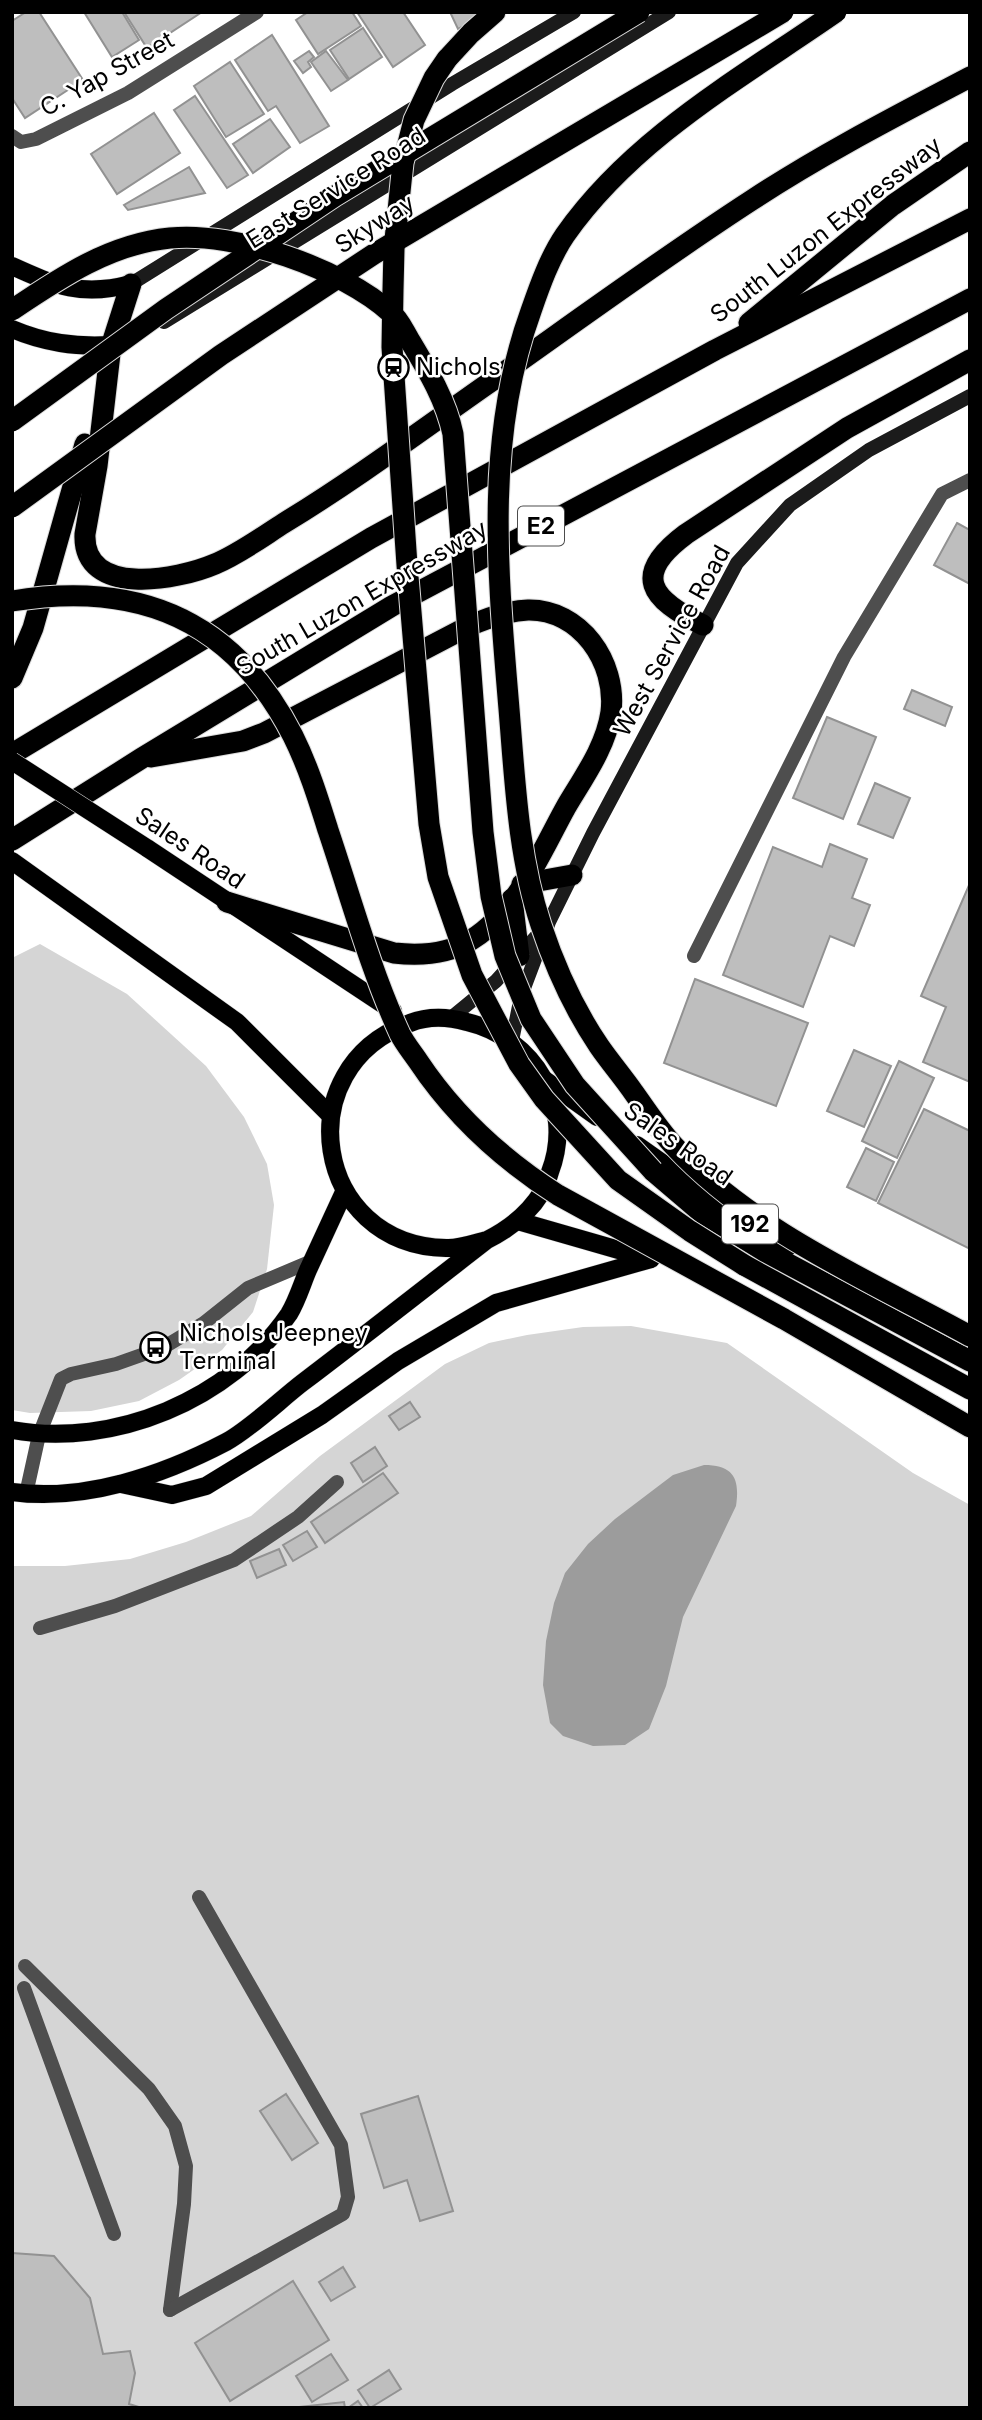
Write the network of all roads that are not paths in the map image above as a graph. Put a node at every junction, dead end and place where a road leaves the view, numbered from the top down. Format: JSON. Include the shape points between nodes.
{"nodes":[{"id":1,"x":257,"y":12,"type":"edge"},
{"id":2,"x":495,"y":12,"type":"edge"},
{"id":3,"x":573,"y":12,"type":"edge"},
{"id":4,"x":639,"y":12,"type":"edge"},
{"id":5,"x":669,"y":12,"type":"edge"},
{"id":6,"x":783,"y":12,"type":"edge"},
{"id":7,"x":836,"y":12,"type":"edge"},
{"id":8,"x":970,"y":77,"type":"edge"},
{"id":9,"x":12,"y":136,"type":"edge"},
{"id":10,"x":970,"y":152,"type":"edge"},
{"id":11,"x":970,"y":219,"type":"edge"},
{"id":12,"x":12,"y":266,"type":"edge"},
{"id":13,"x":131,"y":285,"type":"junction"},
{"id":14,"x":970,"y":299,"type":"edge"},
{"id":15,"x":12,"y":310,"type":"edge"},
{"id":16,"x":12,"y":329,"type":"edge"},
{"id":17,"x":111,"y":345,"type":"junction"},
{"id":18,"x":715,"y":351,"type":"junction"},
{"id":19,"x":970,"y":360,"type":"edge"},
{"id":20,"x":970,"y":396,"type":"edge"},
{"id":21,"x":12,"y":421,"type":"edge"},
{"id":22,"x":970,"y":480,"type":"edge"},
{"id":23,"x":12,"y":507,"type":"edge"},
{"id":24,"x":12,"y":601,"type":"edge"},
{"id":25,"x":703,"y":625,"type":"junction"},
{"id":26,"x":12,"y":678,"type":"edge"},
{"id":27,"x":12,"y":754,"type":"edge"},
{"id":28,"x":142,"y":758,"type":"junction"},
{"id":29,"x":12,"y":761,"type":"edge"},
{"id":30,"x":12,"y":840,"type":"edge"},
{"id":31,"x":12,"y":862,"type":"edge"},
{"id":32,"x":572,"y":875,"type":"junction"},
{"id":33,"x":517,"y":892,"type":"junction"},
{"id":34,"x":228,"y":902,"type":"junction"},
{"id":35,"x":549,"y":922,"type":"junction"},
{"id":36,"x":519,"y":956,"type":"junction"},
{"id":37,"x":694,"y":956,"type":"dead end"},
{"id":38,"x":451,"y":1018,"type":"junction"},
{"id":39,"x":411,"y":1023,"type":"junction"},
{"id":40,"x":513,"y":1041,"type":"junction"},
{"id":41,"x":545,"y":1080,"type":"junction"},
{"id":42,"x":330,"y":1115,"type":"junction"},
{"id":43,"x":701,"y":1190,"type":"junction"},
{"id":44,"x":344,"y":1192,"type":"junction"},
{"id":45,"x":518,"y":1221,"type":"junction"},
{"id":46,"x":487,"y":1240,"type":"junction"},
{"id":47,"x":650,"y":1259,"type":"junction"},
{"id":48,"x":312,"y":1261,"type":"junction"},
{"id":49,"x":970,"y":1336,"type":"edge"},
{"id":50,"x":970,"y":1344,"type":"edge"},
{"id":51,"x":970,"y":1361,"type":"edge"},
{"id":52,"x":970,"y":1389,"type":"edge"},
{"id":53,"x":970,"y":1417,"type":"edge"},
{"id":54,"x":970,"y":1427,"type":"edge"},
{"id":55,"x":12,"y":1430,"type":"edge"},
{"id":56,"x":39,"y":1434,"type":"junction"},
{"id":57,"x":337,"y":1482,"type":"dead end"},
{"id":58,"x":121,"y":1484,"type":"junction"},
{"id":59,"x":19,"y":1493,"type":"edge"},
{"id":60,"x":40,"y":1628,"type":"dead end"},
{"id":61,"x":199,"y":1897,"type":"dead end"},
{"id":62,"x":25,"y":1966,"type":"dead end"},
{"id":63,"x":24,"y":1988,"type":"dead end"},
{"id":64,"x":114,"y":2235,"type":"dead end"}],
"edges":[{"from":1,"to":9,"type":"street","name":"C. Yap Street","via":[[105,105],[36,139],[21,142]]},
{"from":2,"to":52,"type":"highway","bridge":true,"via":[[447,59],[414,120],[403,163],[394,249],[396,402],[429,824],[438,877],[453,923],[472,975],[519,1064],[544,1099],[618,1180],[744,1265]]},
{"from":3,"to":13,"type":"main road","name":"East Service Road"},
{"from":4,"to":21,"type":"highway","name":"Skyway","bridge":true,"via":[[335,196],[166,309]]},
{"from":5,"to":17,"type":"main road","name":"East Service Road","via":[[147,332]]},
{"from":6,"to":23,"type":"highway","name":"Skyway","bridge":true,"via":[[374,254],[221,355]]},
{"from":7,"to":49,"type":"highway","bridge":true,"via":[[675,124],[626,166],[591,200],[562,239],[542,280],[509,381],[497,511],[519,820],[541,924],[571,998],[597,1043],[676,1149],[771,1228]]},
{"from":8,"to":17,"type":"highway","via":[[829,152],[753,199],[322,500],[204,569],[154,578],[120,577],[88,559],[85,534]]},
{"from":10,"to":18,"type":"highway","name":"South Luzon Expressway","via":[[893,205]]},
{"from":11,"to":18,"type":"highway","name":"South Luzon Expressway"},
{"from":12,"to":13,"type":"main road","name":"East Service Road","via":[[76,290]]},
{"from":13,"to":17,"type":"highway"},
{"from":14,"to":28,"type":"highway","name":"South Luzon Expressway","number":"E2","via":[[392,606]]},
{"from":15,"to":51,"type":"highway","bridge":true,"via":[[74,269],[123,248],[202,237],[254,247],[317,269],[393,314],[449,412],[491,896],[505,956],[531,1019],[575,1085],[653,1171],[701,1212]]},
{"from":16,"to":17,"type":"main road","name":"East Service Road","via":[[52,343]]},
{"from":17,"to":26,"type":"highway","via":[[42,600]]},
{"from":18,"to":27,"type":"highway","name":"South Luzon Expressway","via":[[371,538]]},
{"from":19,"to":25,"type":"highway","via":[[847,428],[663,553],[654,570],[658,594],[669,607]]},
{"from":20,"to":25,"type":"main road","name":"West Service Road","via":[[869,450],[790,505],[737,563]]},
{"from":22,"to":37,"type":"street","via":[[942,494],[844,657]]},
{"from":24,"to":54,"type":"highway","bridge":true,"via":[[58,596],[124,599],[188,621],[226,646],[255,676],[294,738],[401,1037],[451,1105],[499,1151],[558,1195]]},
{"from":25,"to":32,"type":"main road","name":"West Service Road"},
{"from":28,"to":30,"type":"highway","name":"South Luzon Expressway","number":"E2"},
{"from":28,"to":33,"type":"highway","via":[[264,733],[490,616],[529,610],[563,618],[603,657],[611,711],[599,750]]},
{"from":29,"to":34,"type":"main road","name":"Sales Road","bridge":true},
{"from":31,"to":42,"type":"main road","via":[[237,1023]]},
{"from":32,"to":33,"type":"highway"},
{"from":32,"to":35,"type":"main road","name":"West Service Road"},
{"from":33,"to":34,"type":"highway","via":[[497,918],[471,940],[448,950],[411,955]]},
{"from":33,"to":36,"type":"highway"},
{"from":34,"to":39,"type":"main road","name":"Sales Road"},
{"from":35,"to":36,"type":"main road","name":"West Service Road"},
{"from":35,"to":40,"type":"main road","name":"West Service Road","via":[[521,996]]},
{"from":35,"to":43,"type":"main road","via":[[582,1017]]},
{"from":36,"to":38,"type":"main road","name":"West Service Road"},
{"from":38,"to":39,"type":"main road","number":"192"},
{"from":38,"to":40,"type":"main road","number":"192","via":[[483,1026]]},
{"from":39,"to":42,"type":"main road","number":"192","via":[[373,1043],[344,1075]]},
{"from":40,"to":41,"type":"main road","number":"192"},
{"from":41,"to":43,"type":"main road","name":"Sales Road","number":"192"},
{"from":41,"to":45,"type":"main road","number":"192","via":[[557,1117],[556,1156],[543,1192]]},
{"from":42,"to":44,"type":"main road","number":"192","via":[[329,1142]]},
{"from":43,"to":50,"type":"main road","name":"Sales Road","number":"192","via":[[763,1234]]},
{"from":44,"to":46,"type":"main road","number":"192","via":[[372,1223],[407,1242],[447,1249]]},
{"from":44,"to":48,"type":"main road"},
{"from":45,"to":46,"type":"main road","number":"192"},
{"from":45,"to":47,"type":"main road"},
{"from":46,"to":58,"type":"main road","via":[[229,1440]]},
{"from":47,"to":53,"type":"main road","via":[[697,1273]]},
{"from":47,"to":58,"type":"main road","via":[[496,1303],[206,1486],[172,1495]]},
{"from":48,"to":56,"type":"street","via":[[248,1288],[164,1348],[61,1379]]},
{"from":48,"to":56,"type":"main road","via":[[290,1312],[256,1354],[211,1390],[165,1412],[115,1426],[64,1435]]},
{"from":55,"to":56,"type":"main road"},
{"from":56,"to":59,"type":"street"},
{"from":57,"to":60,"type":"street","via":[[299,1517],[234,1560],[115,1606]]},
{"from":58,"to":59,"type":"main road","via":[[76,1492]]},
{"from":61,"to":62,"type":"street","via":[[341,2146],[348,2197],[343,2214],[170,2310],[186,2166],[175,2126],[149,2089]]},
{"from":63,"to":64,"type":"street"}]}
